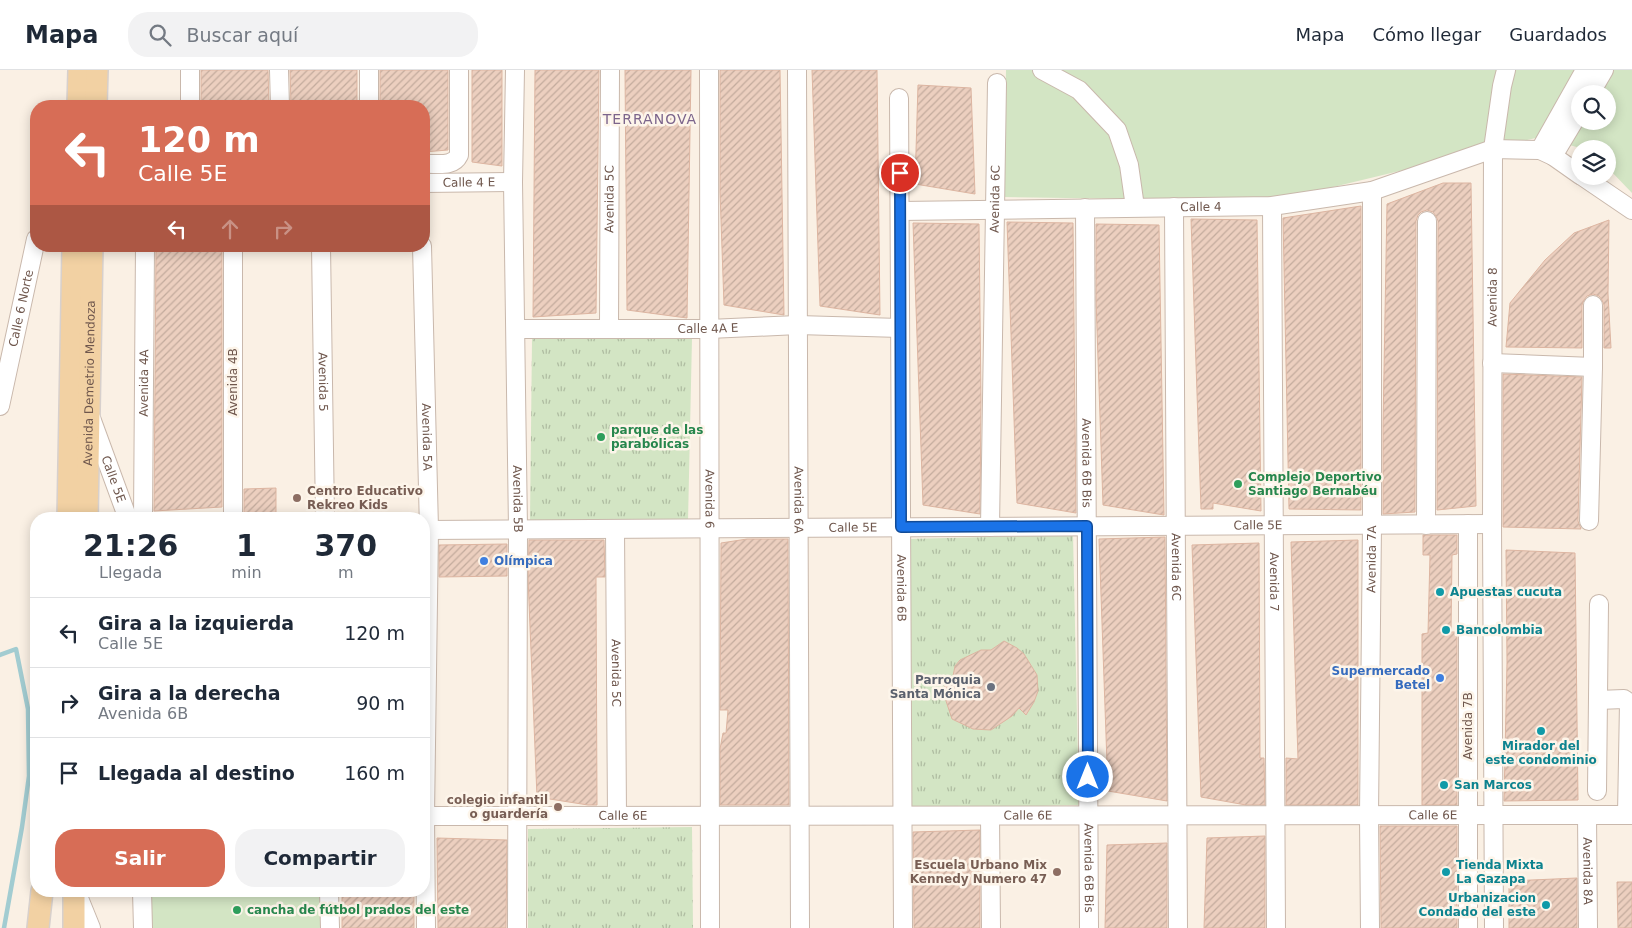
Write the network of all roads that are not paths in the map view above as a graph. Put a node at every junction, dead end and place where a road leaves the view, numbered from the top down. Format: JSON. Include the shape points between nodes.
{"nodes":[{"id":1,"x":79,"y":70,"type":"edge"},
{"id":2,"x":97,"y":70,"type":"edge"},
{"id":3,"x":190,"y":70,"type":"edge"},
{"id":4,"x":279,"y":70,"type":"edge"},
{"id":5,"x":369,"y":70,"type":"edge"},
{"id":6,"x":459,"y":70,"type":"edge"},
{"id":7,"x":515,"y":70,"type":"edge"},
{"id":8,"x":610,"y":70,"type":"edge"},
{"id":9,"x":708,"y":70,"type":"edge"},
{"id":10,"x":1042,"y":70,"type":"edge"},
{"id":11,"x":1506,"y":70,"type":"edge"},
{"id":12,"x":1585,"y":70,"type":"edge"},
{"id":13,"x":1604,"y":70,"type":"edge"},
{"id":14,"x":797,"y":71,"type":"edge"},
{"id":15,"x":997,"y":83,"type":"dead end"},
{"id":16,"x":1595,"y":85,"type":"edge"},
{"id":17,"x":900,"y":98,"type":"dead end"},
{"id":18,"x":82,"y":100,"type":"edge"},
{"id":19,"x":84,"y":100,"type":"edge"},
{"id":20,"x":190,"y":100,"type":"edge"},
{"id":21,"x":280,"y":100,"type":"edge"},
{"id":22,"x":369,"y":100,"type":"edge"},
{"id":23,"x":1571,"y":122,"type":"edge"},
{"id":24,"x":1493,"y":149,"type":"junction"},
{"id":25,"x":1547,"y":153,"type":"junction"},
{"id":26,"x":430,"y":164,"type":"edge"},
{"id":27,"x":1571,"y":169,"type":"edge"},
{"id":28,"x":513,"y":182,"type":"junction"},
{"id":29,"x":430,"y":183,"type":"edge"},
{"id":30,"x":1596,"y":185,"type":"edge"},
{"id":31,"x":1372,"y":191,"type":"junction"},
{"id":32,"x":1272,"y":206,"type":"junction"},
{"id":33,"x":1135,"y":207,"type":"junction"},
{"id":34,"x":1174,"y":207,"type":"junction"},
{"id":35,"x":1085,"y":208,"type":"junction"},
{"id":36,"x":995,"y":209,"type":"junction"},
{"id":37,"x":900,"y":210,"type":"junction"},
{"id":38,"x":1632,"y":210,"type":"edge"},
{"id":39,"x":1426,"y":221,"type":"dead end"},
{"id":40,"x":33,"y":252,"type":"edge"},
{"id":41,"x":73,"y":252,"type":"edge"},
{"id":42,"x":92,"y":252,"type":"edge"},
{"id":43,"x":145,"y":252,"type":"edge"},
{"id":44,"x":233,"y":252,"type":"edge"},
{"id":45,"x":321,"y":252,"type":"edge"},
{"id":46,"x":422,"y":252,"type":"edge"},
{"id":47,"x":1593,"y":305,"type":"dead end"},
{"id":48,"x":798,"y":325,"type":"junction"},
{"id":49,"x":609,"y":328,"type":"junction"},
{"id":50,"x":900,"y":328,"type":"junction"},
{"id":51,"x":516,"y":329,"type":"junction"},
{"id":52,"x":709,"y":329,"type":"junction"},
{"id":53,"x":1492,"y":363,"type":"junction"},
{"id":54,"x":1593,"y":367,"type":"junction"},
{"id":55,"x":0,"y":406,"type":"edge"},
{"id":56,"x":89,"y":412,"type":"junction"},
{"id":57,"x":68,"y":512,"type":"edge"},
{"id":58,"x":87,"y":512,"type":"edge"},
{"id":59,"x":125,"y":512,"type":"edge"},
{"id":60,"x":144,"y":512,"type":"edge"},
{"id":61,"x":233,"y":512,"type":"edge"},
{"id":62,"x":325,"y":512,"type":"edge"},
{"id":63,"x":426,"y":512,"type":"edge"},
{"id":64,"x":1589,"y":521,"type":"dead end"},
{"id":65,"x":1468,"y":524,"type":"junction"},
{"id":66,"x":1492,"y":524,"type":"junction"},
{"id":67,"x":1372,"y":525,"type":"junction"},
{"id":68,"x":1426,"y":525,"type":"junction"},
{"id":69,"x":1087,"y":526,"type":"junction"},
{"id":70,"x":1176,"y":526,"type":"junction"},
{"id":71,"x":1274,"y":526,"type":"junction"},
{"id":72,"x":901,"y":527,"type":"junction"},
{"id":73,"x":990,"y":527,"type":"junction"},
{"id":74,"x":709,"y":528,"type":"junction"},
{"id":75,"x":799,"y":528,"type":"junction"},
{"id":76,"x":518,"y":529,"type":"junction"},
{"id":77,"x":616,"y":529,"type":"junction"},
{"id":78,"x":430,"y":530,"type":"edge"},
{"id":79,"x":1599,"y":604,"type":"dead end"},
{"id":80,"x":1493,"y":646,"type":"junction"},
{"id":81,"x":1468,"y":648,"type":"junction"},
{"id":82,"x":1598,"y":700,"type":"junction"},
{"id":83,"x":1598,"y":791,"type":"dead end"},
{"id":84,"x":1275,"y":815,"type":"junction"},
{"id":85,"x":1369,"y":815,"type":"junction"},
{"id":86,"x":1468,"y":815,"type":"junction"},
{"id":87,"x":1494,"y":815,"type":"junction"},
{"id":88,"x":1587,"y":815,"type":"junction"},
{"id":89,"x":1630,"y":815,"type":"edge"},
{"id":90,"x":430,"y":816,"type":"edge"},
{"id":91,"x":518,"y":816,"type":"junction"},
{"id":92,"x":617,"y":816,"type":"junction"},
{"id":93,"x":710,"y":816,"type":"junction"},
{"id":94,"x":800,"y":816,"type":"junction"},
{"id":95,"x":902,"y":816,"type":"junction"},
{"id":96,"x":990,"y":816,"type":"junction"},
{"id":97,"x":1089,"y":816,"type":"junction"},
{"id":98,"x":1178,"y":816,"type":"junction"},
{"id":99,"x":41,"y":897,"type":"edge"},
{"id":100,"x":75,"y":897,"type":"edge"},
{"id":101,"x":78,"y":897,"type":"edge"},
{"id":102,"x":142,"y":897,"type":"edge"},
{"id":103,"x":329,"y":897,"type":"edge"},
{"id":104,"x":425,"y":897,"type":"edge"},
{"id":105,"x":38,"y":928,"type":"edge"},
{"id":106,"x":74,"y":928,"type":"edge"},
{"id":107,"x":91,"y":928,"type":"edge"},
{"id":108,"x":143,"y":928,"type":"edge"},
{"id":109,"x":330,"y":928,"type":"edge"},
{"id":110,"x":426,"y":928,"type":"edge"},
{"id":111,"x":517,"y":928,"type":"edge"},
{"id":112,"x":710,"y":928,"type":"edge"},
{"id":113,"x":800,"y":928,"type":"edge"},
{"id":114,"x":903,"y":928,"type":"edge"},
{"id":115,"x":991,"y":928,"type":"edge"},
{"id":116,"x":1089,"y":928,"type":"edge"},
{"id":117,"x":1178,"y":928,"type":"edge"},
{"id":118,"x":1276,"y":928,"type":"edge"},
{"id":119,"x":1370,"y":928,"type":"edge"},
{"id":120,"x":1468,"y":928,"type":"edge"},
{"id":121,"x":1494,"y":928,"type":"edge"},
{"id":122,"x":1588,"y":928,"type":"edge"}],
"edges":[{"from":1,"to":18,"type":"main road"},
{"from":2,"to":19,"type":"main road"},
{"from":3,"to":20,"type":"street"},
{"from":4,"to":21,"type":"street"},
{"from":5,"to":22,"type":"street"},
{"from":6,"to":26,"type":"street","via":[[459,155],[451,163]]},
{"from":7,"to":28,"type":"street","name":"Avenida 5B"},
{"from":8,"to":49,"type":"street","name":"Avenida 5C"},
{"from":9,"to":52,"type":"street","name":"Avenida 6"},
{"from":10,"to":33,"type":"street","via":[[1079,90],[1117,130],[1128,165]]},
{"from":11,"to":24,"type":"street","name":"Avenida 8"},
{"from":12,"to":25,"type":"street"},
{"from":13,"to":16,"type":"street"},
{"from":14,"to":48,"type":"street","name":"Avenida 6A"},
{"from":15,"to":36,"type":"street","name":"Avenida 6C"},
{"from":17,"to":37,"type":"street","name":"Avenida 6B"},
{"from":23,"to":25,"type":"street"},
{"from":24,"to":25,"type":"street"},
{"from":24,"to":31,"type":"street","name":"Calle 4"},
{"from":24,"to":53,"type":"street","name":"Avenida 8"},
{"from":25,"to":27,"type":"street"},
{"from":28,"to":29,"type":"street","name":"Calle 4 E"},
{"from":28,"to":51,"type":"street","name":"Avenida 5B"},
{"from":30,"to":38,"type":"street"},
{"from":31,"to":32,"type":"street","name":"Calle 4"},
{"from":31,"to":67,"type":"street","name":"Avenida 7A"},
{"from":32,"to":34,"type":"street","name":"Calle 4"},
{"from":32,"to":71,"type":"street","name":"Avenida 7"},
{"from":33,"to":34,"type":"street","name":"Calle 4"},
{"from":33,"to":35,"type":"street","name":"Calle 4"},
{"from":34,"to":70,"type":"street","name":"Avenida 6C"},
{"from":35,"to":36,"type":"street","name":"Calle 4"},
{"from":35,"to":69,"type":"street","name":"Avenida 6B Bis"},
{"from":36,"to":37,"type":"street","name":"Calle 4"},
{"from":36,"to":73,"type":"street","name":"Avenida 6C"},
{"from":37,"to":50,"type":"street","name":"Avenida 6B"},
{"from":39,"to":68,"type":"street"},
{"from":40,"to":55,"type":"street","name":"Calle 6 Norte"},
{"from":41,"to":57,"type":"main road","name":"Avenida Demetrio Mendoza"},
{"from":42,"to":56,"type":"main road","name":"Avenida Demetrio Mendoza"},
{"from":43,"to":60,"type":"street","name":"Avenida 4A"},
{"from":44,"to":61,"type":"street","name":"Avenida 4B"},
{"from":45,"to":62,"type":"street","name":"Avenida 5"},
{"from":46,"to":63,"type":"street","name":"Avenida 5A"},
{"from":47,"to":54,"type":"street"},
{"from":48,"to":50,"type":"street","name":"Calle 4A E"},
{"from":48,"to":52,"type":"street","name":"Calle 4A E"},
{"from":48,"to":75,"type":"street","name":"Avenida 6A"},
{"from":49,"to":51,"type":"street","name":"Calle 4A E"},
{"from":49,"to":52,"type":"street","name":"Calle 4A E"},
{"from":50,"to":72,"type":"street","name":"Avenida 6B"},
{"from":51,"to":76,"type":"street","name":"Avenida 5B"},
{"from":52,"to":74,"type":"street","name":"Avenida 6"},
{"from":53,"to":54,"type":"street"},
{"from":53,"to":66,"type":"street","name":"Avenida 8"},
{"from":54,"to":64,"type":"street"},
{"from":56,"to":58,"type":"main road","name":"Avenida Demetrio Mendoza"},
{"from":56,"to":59,"type":"street","name":"Calle 5E"},
{"from":65,"to":66,"type":"street","name":"Calle 5E"},
{"from":65,"to":68,"type":"street","name":"Calle 5E"},
{"from":65,"to":81,"type":"street","name":"Avenida 7B"},
{"from":66,"to":80,"type":"street","name":"Avenida 7B"},
{"from":67,"to":68,"type":"street","name":"Calle 5E"},
{"from":67,"to":71,"type":"street","name":"Calle 5E"},
{"from":67,"to":85,"type":"street","name":"Avenida 7A"},
{"from":69,"to":70,"type":"street","name":"Calle 5E"},
{"from":69,"to":73,"type":"street","name":"Calle 5E"},
{"from":69,"to":97,"type":"street","name":"Avenida 6B Bis"},
{"from":70,"to":71,"type":"street","name":"Calle 5E"},
{"from":70,"to":98,"type":"street","name":"Avenida 6C"},
{"from":71,"to":84,"type":"street","name":"Avenida 7"},
{"from":72,"to":73,"type":"street","name":"Calle 5E"},
{"from":72,"to":75,"type":"street","name":"Calle 5E"},
{"from":72,"to":95,"type":"street","name":"Avenida 6B"},
{"from":74,"to":75,"type":"street","name":"Calle 5E"},
{"from":74,"to":77,"type":"street","name":"Calle 5E"},
{"from":74,"to":93,"type":"street","name":"Avenida 6"},
{"from":75,"to":94,"type":"street","name":"Avenida 6A"},
{"from":76,"to":77,"type":"street","name":"Calle 5E"},
{"from":76,"to":78,"type":"street","name":"Calle 5E"},
{"from":76,"to":91,"type":"street","name":"Avenida 5B"},
{"from":77,"to":92,"type":"street","name":"Avenida 5C"},
{"from":79,"to":82,"type":"street"},
{"from":80,"to":81,"type":"street"},
{"from":80,"to":87,"type":"street","name":"Avenida 7B"},
{"from":81,"to":86,"type":"street","name":"Avenida 7B"},
{"from":82,"to":83,"type":"street"},
{"from":82,"to":89,"type":"street","via":[[1624,699],[1629,703]]},
{"from":84,"to":85,"type":"street","name":"Calle 6E"},
{"from":84,"to":98,"type":"street","name":"Calle 6E"},
{"from":84,"to":118,"type":"street","name":"Avenida 7"},
{"from":85,"to":86,"type":"street","name":"Calle 6E"},
{"from":85,"to":119,"type":"street","name":"Avenida 7A"},
{"from":86,"to":87,"type":"street","name":"Calle 6E"},
{"from":86,"to":120,"type":"street","name":"Avenida 7B"},
{"from":87,"to":88,"type":"street","name":"Calle 6E"},
{"from":87,"to":121,"type":"street","name":"Avenida 7B"},
{"from":88,"to":89,"type":"street","name":"Calle 6E"},
{"from":88,"to":122,"type":"street","name":"Avenida 8A"},
{"from":90,"to":91,"type":"street","name":"Calle 6E"},
{"from":91,"to":92,"type":"street","name":"Calle 6E"},
{"from":91,"to":111,"type":"street","name":"Avenida 5B"},
{"from":92,"to":93,"type":"street","name":"Calle 6E"},
{"from":93,"to":94,"type":"street","name":"Calle 6E"},
{"from":93,"to":112,"type":"street","name":"Avenida 6"},
{"from":94,"to":95,"type":"street","name":"Calle 6E"},
{"from":94,"to":113,"type":"street","name":"Avenida 6A"},
{"from":95,"to":96,"type":"street","name":"Calle 6E"},
{"from":95,"to":114,"type":"street","name":"Avenida 6B"},
{"from":96,"to":97,"type":"street","name":"Calle 6E"},
{"from":96,"to":115,"type":"street"},
{"from":97,"to":98,"type":"street","name":"Calle 6E"},
{"from":97,"to":116,"type":"street","name":"Avenida 6B Bis"},
{"from":98,"to":117,"type":"street","name":"Avenida 6C"},
{"from":99,"to":105,"type":"main road"},
{"from":100,"to":106,"type":"main road"},
{"from":101,"to":107,"type":"street"},
{"from":102,"to":108,"type":"street"},
{"from":103,"to":109,"type":"street"},
{"from":104,"to":110,"type":"street","name":"Avenida 5A"}]}
